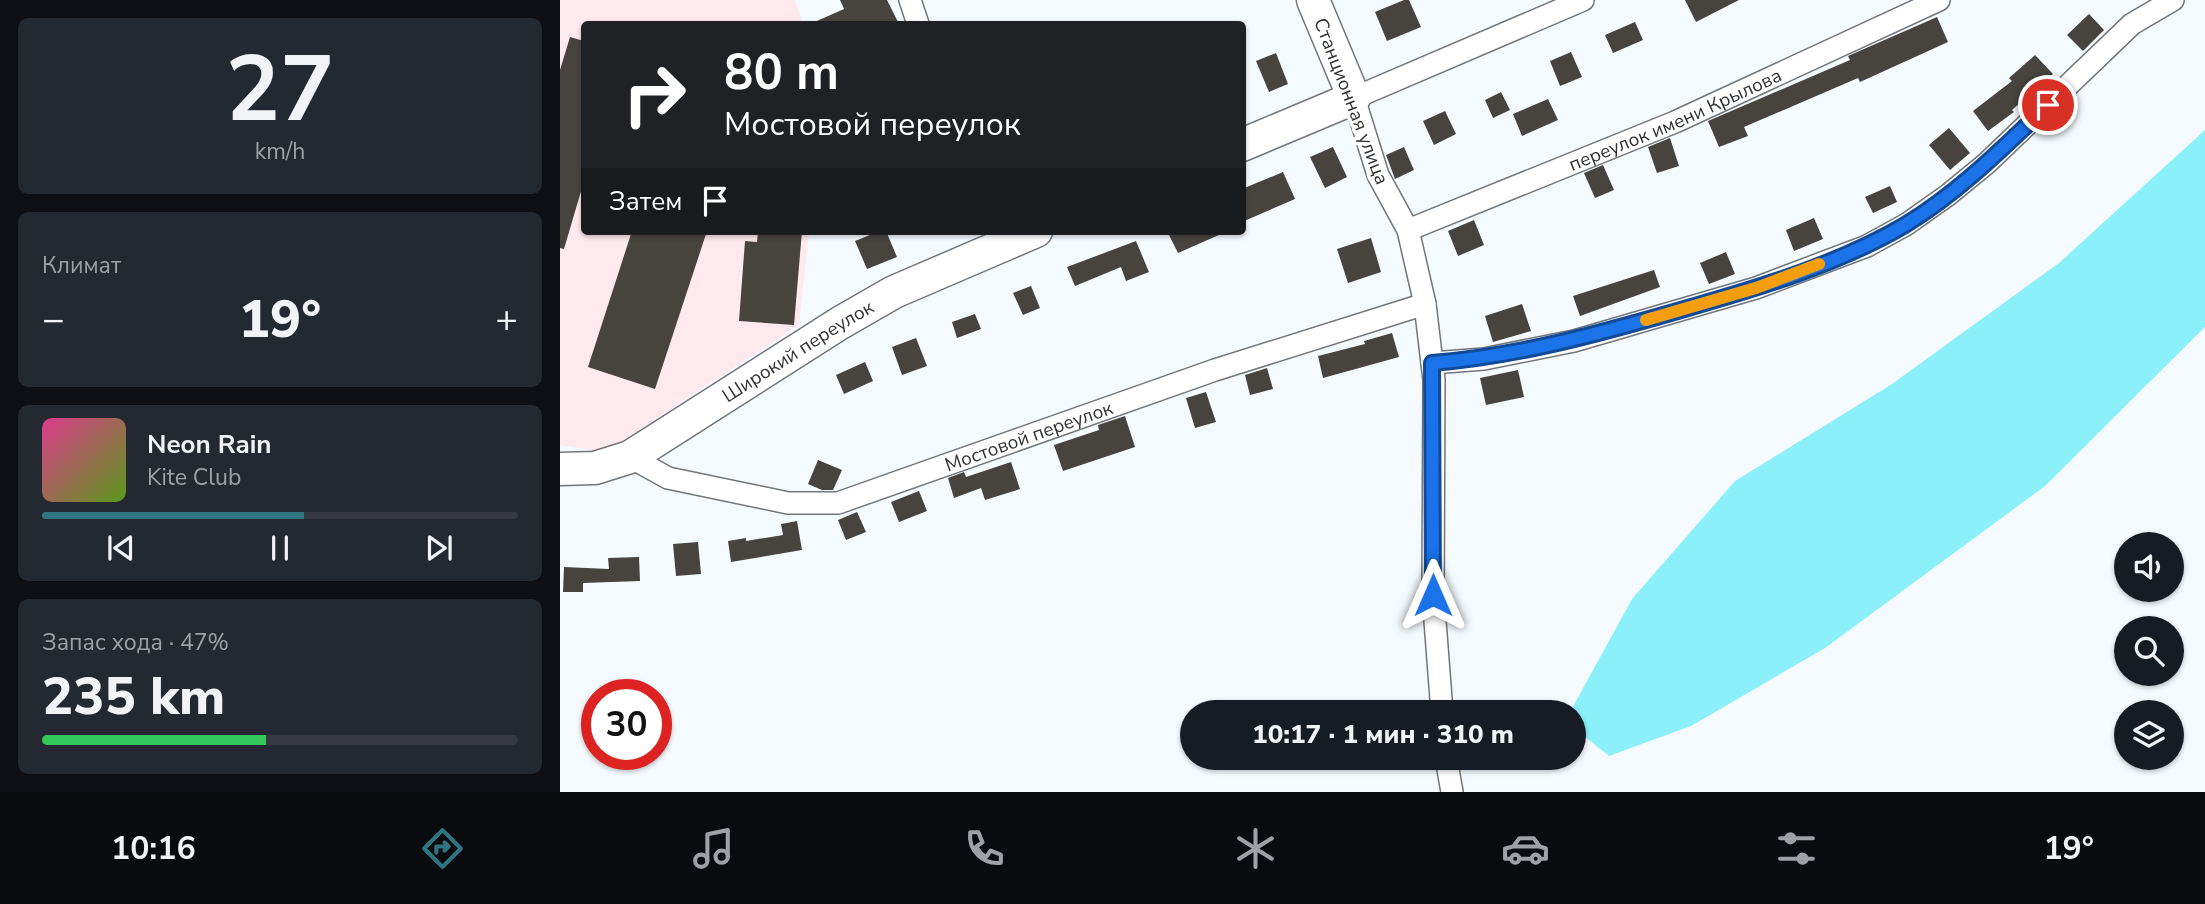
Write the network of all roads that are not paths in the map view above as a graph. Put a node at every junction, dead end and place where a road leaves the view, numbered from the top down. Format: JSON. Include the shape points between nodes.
{"nodes":[{"id":1,"x":910,"y":0,"type":"edge"},
{"id":2,"x":1313,"y":0,"type":"edge"},
{"id":3,"x":1583,"y":0,"type":"edge"},
{"id":4,"x":1939,"y":0,"type":"edge"},
{"id":5,"x":2173,"y":0,"type":"edge"},
{"id":6,"x":917,"y":21,"type":"edge"},
{"id":7,"x":1354,"y":98,"type":"junction"},
{"id":8,"x":1246,"y":143,"type":"edge"},
{"id":9,"x":1408,"y":230,"type":"junction"},
{"id":10,"x":1016,"y":235,"type":"edge"},
{"id":11,"x":1425,"y":304,"type":"junction"},
{"id":12,"x":1432,"y":363,"type":"junction"},
{"id":13,"x":630,"y":457,"type":"junction"},
{"id":14,"x":560,"y":469,"type":"edge"},
{"id":15,"x":1441,"y":700,"type":"edge"},
{"id":16,"x":1448,"y":770,"type":"edge"},
{"id":17,"x":1452,"y":792,"type":"edge"}],
"edges":[{"from":1,"to":6,"type":"street"},
{"from":2,"to":7,"type":"main road","name":"Станционная улица"},
{"from":3,"to":7,"type":"street"},
{"from":4,"to":9,"type":"street","name":"переулок имени Крылова","via":[[1675,122]]},
{"from":5,"to":12,"type":"street","via":[[2132,23],[1948,195],[1867,246],[1756,288],[1574,341],[1484,359]]},
{"from":7,"to":8,"type":"main road"},
{"from":7,"to":9,"type":"street","name":"Станционная улица","via":[[1378,175]]},
{"from":9,"to":11,"type":"street","name":"Станционная улица"},
{"from":10,"to":13,"type":"main road","name":"Широкий переулок","via":[[894,292],[840,323]]},
{"from":11,"to":12,"type":"street","name":"Станционная улица"},
{"from":11,"to":13,"type":"street","name":"Мостовой переулок","via":[[1214,370],[838,503],[789,503],[668,478]]},
{"from":12,"to":15,"type":"street","name":"Станционная улица","via":[[1433,595]]},
{"from":13,"to":14,"type":"main road","name":"Широкий переулок","via":[[595,468]]},
{"from":16,"to":17,"type":"street"}]}
